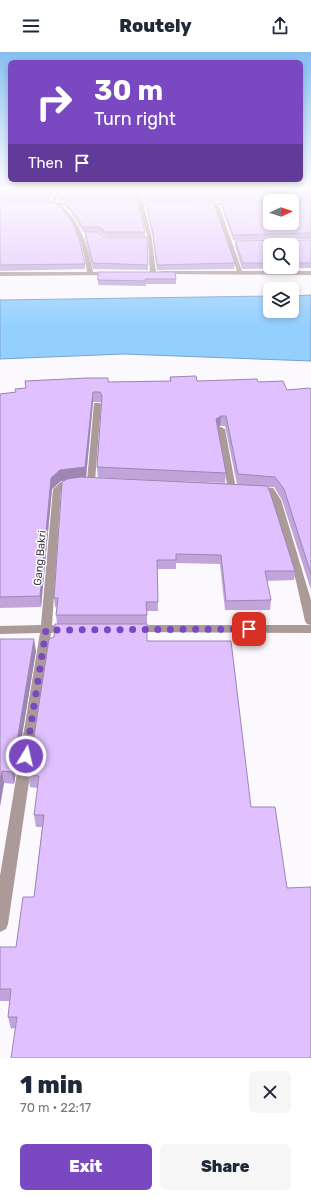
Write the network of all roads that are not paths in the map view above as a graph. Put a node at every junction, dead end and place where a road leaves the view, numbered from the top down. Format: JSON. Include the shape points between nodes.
{"nodes":[{"id":1,"x":80,"y":235,"type":"joint"},
{"id":2,"x":87,"y":235,"type":"edge"},
{"id":3,"x":149,"y":235,"type":"edge"},
{"id":4,"x":227,"y":235,"type":"edge"},
{"id":5,"x":143,"y":239,"type":"edge"},
{"id":6,"x":150,"y":239,"type":"junction"},
{"id":7,"x":232,"y":244,"type":"junction"},
{"id":8,"x":239,"y":244,"type":"edge"},
{"id":9,"x":145,"y":273,"type":"edge"},
{"id":10,"x":152,"y":273,"type":"junction"},
{"id":11,"x":240,"y":273,"type":"junction"},
{"id":12,"x":311,"y":273,"type":"edge"},
{"id":13,"x":0,"y":274,"type":"edge"},
{"id":14,"x":90,"y":274,"type":"junction"},
{"id":15,"x":114,"y":274,"type":"edge"},
{"id":16,"x":97,"y":405,"type":"dead end"},
{"id":17,"x":221,"y":429,"type":"dead end"},
{"id":18,"x":311,"y":621,"type":"edge"},
{"id":19,"x":124,"y":629,"type":"edge"},
{"id":20,"x":311,"y":629,"type":"edge"},
{"id":21,"x":0,"y":630,"type":"edge"},
{"id":22,"x":46,"y":630,"type":"junction"},
{"id":23,"x":62,"y":630,"type":"edge"},
{"id":24,"x":0,"y":924,"type":"edge"}],
"edges":[{"from":1,"to":2,"type":"street"},
{"from":1,"to":14,"type":"street","via":[[86,249]]},
{"from":3,"to":6,"type":"street"},
{"from":4,"to":7,"type":"street"},
{"from":5,"to":6,"type":"street"},
{"from":6,"to":10,"type":"street"},
{"from":7,"to":8,"type":"street"},
{"from":7,"to":11,"type":"street"},
{"from":9,"to":10,"type":"street"},
{"from":10,"to":11,"type":"street"},
{"from":11,"to":12,"type":"street"},
{"from":13,"to":14,"type":"street"},
{"from":14,"to":15,"type":"street"},
{"from":16,"to":22,"type":"street","name":"Gang Bakri","via":[[95,482],[64,484],[57,489]]},
{"from":17,"to":18,"type":"street","via":[[226,461],[236,489],[263,489],[274,494],[302,581]]},
{"from":19,"to":20,"type":"street"},
{"from":21,"to":22,"type":"street"},
{"from":22,"to":23,"type":"street"},
{"from":22,"to":24,"type":"street","name":"Gang Bakri"}]}
